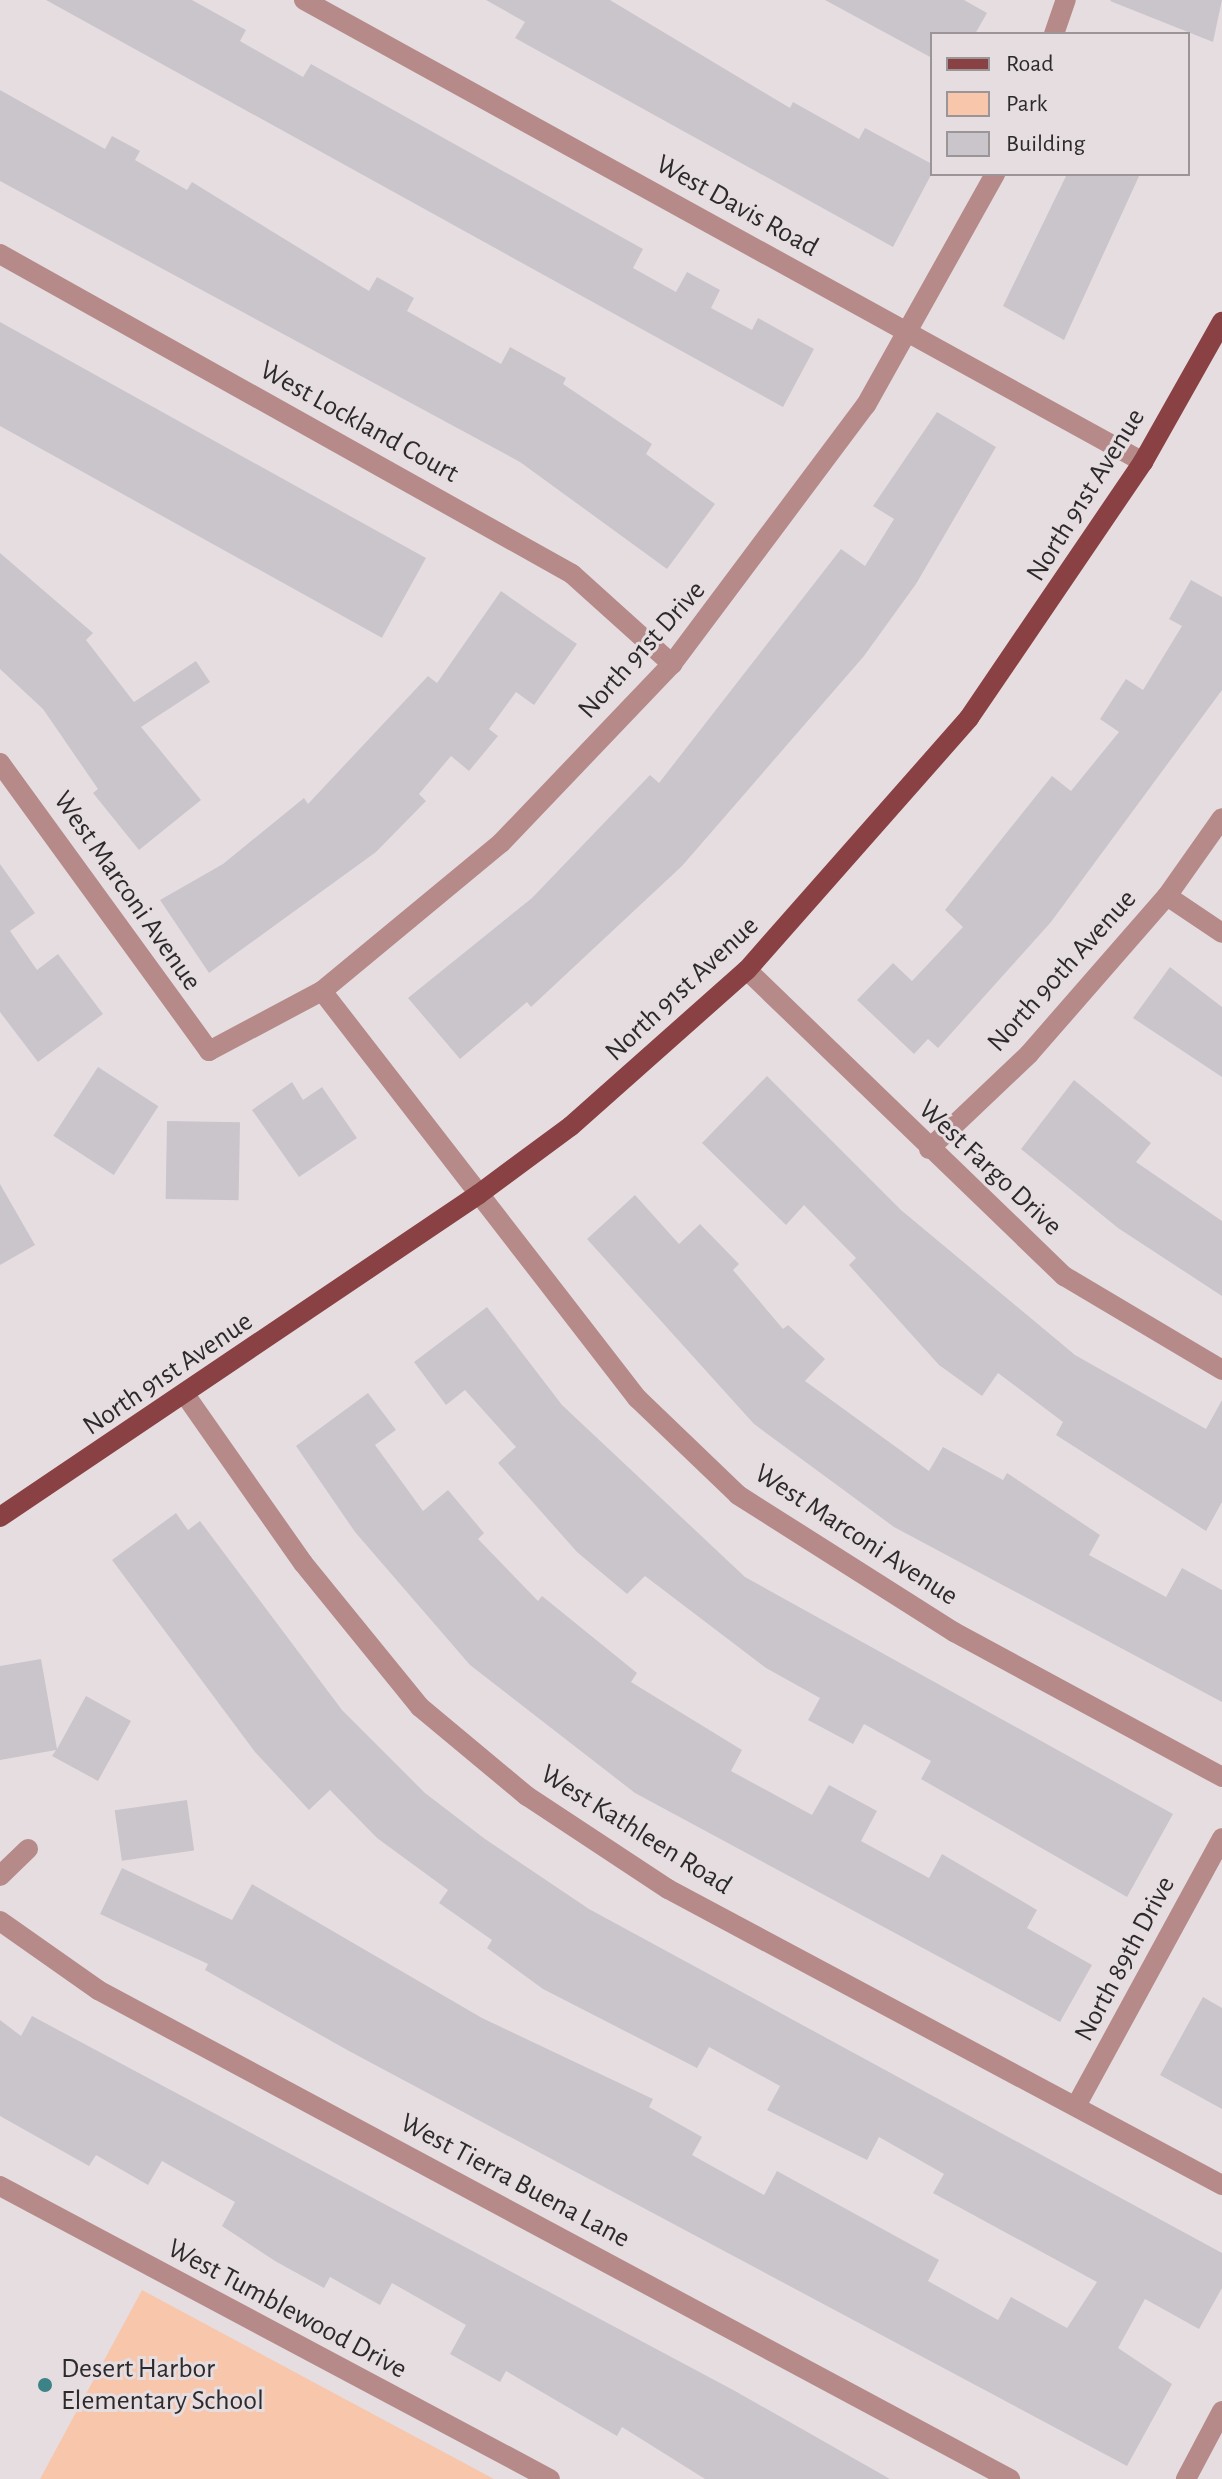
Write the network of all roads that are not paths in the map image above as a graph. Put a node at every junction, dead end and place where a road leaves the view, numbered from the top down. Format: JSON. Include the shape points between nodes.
{"nodes":[{"id":1,"x":304,"y":0,"type":"edge"},
{"id":2,"x":1066,"y":0,"type":"edge"},
{"id":3,"x":1055,"y":32,"type":"edge"},
{"id":4,"x":994,"y":176,"type":"edge"},
{"id":5,"x":0,"y":254,"type":"edge"},
{"id":6,"x":1222,"y":322,"type":"edge"},
{"id":7,"x":911,"y":334,"type":"junction"},
{"id":8,"x":1143,"y":462,"type":"junction"},
{"id":9,"x":672,"y":664,"type":"junction"},
{"id":10,"x":0,"y":763,"type":"edge"},
{"id":11,"x":1222,"y":818,"type":"edge"},
{"id":12,"x":1167,"y":896,"type":"junction"},
{"id":13,"x":1222,"y":933,"type":"edge"},
{"id":14,"x":747,"y":970,"type":"junction"},
{"id":15,"x":322,"y":991,"type":"junction"},
{"id":16,"x":209,"y":1051,"type":"joint"},
{"id":17,"x":929,"y":1149,"type":"junction"},
{"id":18,"x":479,"y":1194,"type":"junction"},
{"id":19,"x":1222,"y":1370,"type":"edge"},
{"id":20,"x":186,"y":1396,"type":"junction"},
{"id":21,"x":0,"y":1517,"type":"edge"},
{"id":22,"x":1222,"y":1777,"type":"edge"},
{"id":23,"x":1222,"y":1838,"type":"edge"},
{"id":24,"x":28,"y":1849,"type":"dead end"},
{"id":25,"x":0,"y":1876,"type":"edge"},
{"id":26,"x":0,"y":1921,"type":"edge"},
{"id":27,"x":1076,"y":2106,"type":"junction"},
{"id":28,"x":1222,"y":2185,"type":"edge"},
{"id":29,"x":0,"y":2186,"type":"edge"},
{"id":30,"x":1222,"y":2411,"type":"edge"},
{"id":31,"x":550,"y":2479,"type":"edge"},
{"id":32,"x":1010,"y":2479,"type":"edge"},
{"id":33,"x":1186,"y":2479,"type":"edge"}],
"edges":[{"from":1,"to":7,"type":"street","name":"West Davis Road"},
{"from":2,"to":3,"type":"street"},
{"from":4,"to":7,"type":"street","name":"North 91st Drive"},
{"from":5,"to":9,"type":"street","name":"West Lockland Court","via":[[572,574]]},
{"from":6,"to":8,"type":"main road","name":"North 91st Avenue"},
{"from":7,"to":8,"type":"street","name":"West Davis Road"},
{"from":7,"to":9,"type":"street","name":"North 91st Drive","via":[[820,470]]},
{"from":8,"to":14,"type":"main road","name":"North 91st Avenue","via":[[969,718]]},
{"from":9,"to":15,"type":"street","name":"North 91st Drive","via":[[501,843]]},
{"from":10,"to":16,"type":"street","name":"West Marconi Avenue"},
{"from":11,"to":12,"type":"street","name":"North 90th Avenue"},
{"from":12,"to":13,"type":"street"},
{"from":12,"to":17,"type":"street","name":"North 90th Avenue","via":[[1029,1054]]},
{"from":14,"to":17,"type":"street","name":"West Fargo Drive"},
{"from":14,"to":18,"type":"main road","name":"North 91st Avenue","via":[[571,1126]]},
{"from":15,"to":16,"type":"street","name":"North 91st Drive"},
{"from":15,"to":18,"type":"street","name":"West Marconi Avenue"},
{"from":17,"to":19,"type":"street","name":"West Fargo Drive","via":[[1064,1276]]},
{"from":18,"to":20,"type":"main road","name":"North 91st Avenue"},
{"from":18,"to":22,"type":"street","name":"West Marconi Avenue","via":[[637,1398],[738,1495],[954,1632]]},
{"from":20,"to":21,"type":"main road","name":"North 91st Avenue"},
{"from":20,"to":27,"type":"street","name":"West Kathleen Road","via":[[303,1563],[420,1707],[527,1796],[668,1889]]},
{"from":23,"to":27,"type":"street","name":"North 89th Drive"},
{"from":24,"to":25,"type":"street"},
{"from":26,"to":32,"type":"street","name":"West Tierra Buena Lane","via":[[98,1990]]},
{"from":27,"to":28,"type":"street","name":"West Kathleen Road"},
{"from":29,"to":31,"type":"street","name":"West Tumblewood Drive"},
{"from":30,"to":33,"type":"street"}]}
